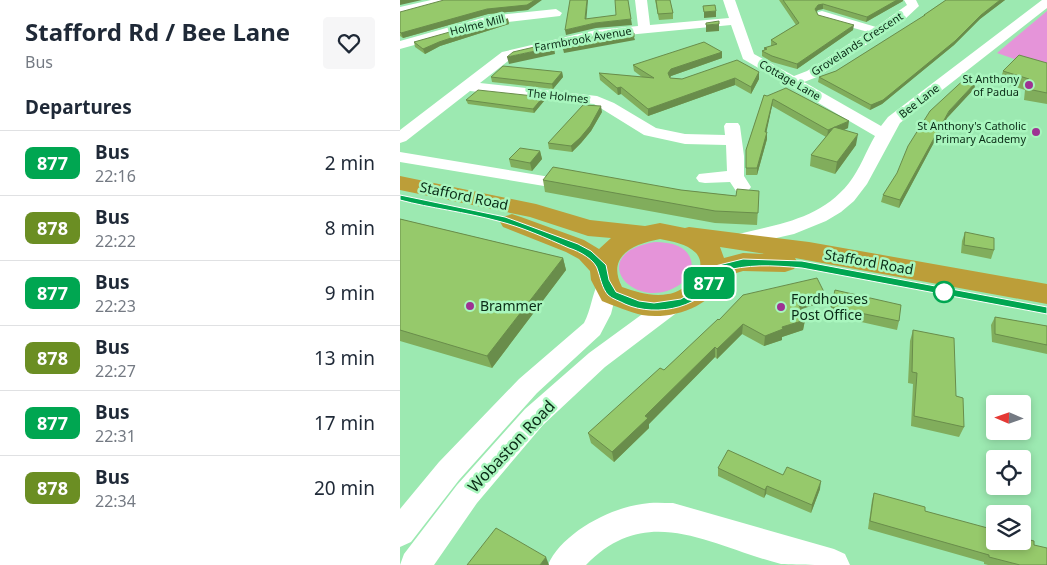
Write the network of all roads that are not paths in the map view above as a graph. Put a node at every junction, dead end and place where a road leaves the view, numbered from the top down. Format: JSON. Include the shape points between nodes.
{"nodes":[{"id":1,"x":445,"y":0,"type":"edge"},
{"id":2,"x":560,"y":0,"type":"edge"},
{"id":3,"x":641,"y":0,"type":"edge"},
{"id":4,"x":729,"y":0,"type":"edge"},
{"id":5,"x":910,"y":0,"type":"edge"},
{"id":6,"x":1047,"y":2,"type":"edge"},
{"id":7,"x":400,"y":11,"type":"edge"},
{"id":8,"x":556,"y":12,"type":"junction"},
{"id":9,"x":828,"y":19,"type":"edge"},
{"id":10,"x":736,"y":21,"type":"junction"},
{"id":11,"x":644,"y":29,"type":"junction"},
{"id":12,"x":877,"y":31,"type":"junction"},
{"id":13,"x":550,"y":43,"type":"junction"},
{"id":14,"x":400,"y":45,"type":"edge"},
{"id":15,"x":792,"y":82,"type":"junction"},
{"id":16,"x":464,"y":86,"type":"junction"},
{"id":17,"x":883,"y":134,"type":"junction"},
{"id":18,"x":400,"y":138,"type":"edge"},
{"id":19,"x":400,"y":157,"type":"edge"},
{"id":20,"x":705,"y":178,"type":"dead end"},
{"id":21,"x":544,"y":181,"type":"edge"},
{"id":22,"x":400,"y":182,"type":"edge"},
{"id":23,"x":400,"y":198,"type":"edge"},
{"id":24,"x":813,"y":220,"type":"junction"},
{"id":25,"x":645,"y":233,"type":"junction"},
{"id":26,"x":689,"y":235,"type":"junction"},
{"id":27,"x":737,"y":241,"type":"junction"},
{"id":28,"x":809,"y":252,"type":"junction"},
{"id":29,"x":714,"y":270,"type":"junction"},
{"id":30,"x":605,"y":277,"type":"junction"},
{"id":31,"x":1047,"y":294,"type":"edge"},
{"id":32,"x":671,"y":305,"type":"junction"},
{"id":33,"x":1047,"y":311,"type":"edge"},
{"id":34,"x":400,"y":532,"type":"edge"},
{"id":35,"x":415,"y":565,"type":"edge"},
{"id":36,"x":564,"y":565,"type":"edge"},
{"id":37,"x":834,"y":565,"type":"edge"}],
"edges":[{"from":1,"to":7,"type":"street"},
{"from":2,"to":8,"type":"street"},
{"from":3,"to":11,"type":"street"},
{"from":4,"to":10,"type":"street","name":"Cottage Lane"},
{"from":5,"to":12,"type":"street","name":"Grovelands Crescent","via":[[911,8]]},
{"from":6,"to":17,"type":"street","name":"Bee Lane","via":[[894,120]]},
{"from":8,"to":13,"type":"street"},
{"from":8,"to":14,"type":"street","name":"Holme Mill","via":[[489,20]]},
{"from":9,"to":12,"type":"street"},
{"from":10,"to":11,"type":"street","name":"Farmbrook Avenue"},
{"from":10,"to":15,"type":"street","name":"Cottage Lane","via":[[744,58]]},
{"from":11,"to":13,"type":"street","name":"Farmbrook Avenue"},
{"from":12,"to":15,"type":"street","name":"Grovelands Crescent","via":[[812,74]]},
{"from":13,"to":16,"type":"street","name":"Farmbrook Avenue","via":[[507,55]]},
{"from":15,"to":17,"type":"street","name":"Cottage Lane"},
{"from":16,"to":18,"type":"street","name":"Farmbrook Avenue"},
{"from":16,"to":20,"type":"street","name":"The Holmes","via":[[597,100],[642,128],[696,140],[732,132],[739,181]]},
{"from":17,"to":24,"type":"street","name":"Bee Lane","via":[[861,179],[849,195]]},
{"from":19,"to":21,"type":"street","name":"Stafford Road"},
{"from":22,"to":25,"type":"highway","name":"Stafford Road","via":[[536,211],[588,228]]},
{"from":23,"to":30,"type":"highway","name":"Stafford Road","via":[[502,218],[528,227],[582,250]]},
{"from":24,"to":27,"type":"street","name":"Bee Lane","via":[[771,236]]},
{"from":24,"to":28,"type":"street","via":[[806,234]]},
{"from":25,"to":26,"type":"highway","via":[[660,231]]},
{"from":25,"to":30,"type":"highway","via":[[616,246],[607,256]]},
{"from":26,"to":27,"type":"highway","name":"Stafford Road"},
{"from":26,"to":29,"type":"highway","via":[[709,250],[714,259]]},
{"from":27,"to":28,"type":"highway","name":"Stafford Road"},
{"from":28,"to":31,"type":"highway","name":"Stafford Road"},
{"from":29,"to":32,"type":"highway","via":[[712,279],[696,295]]},
{"from":29,"to":33,"type":"highway","name":"Stafford Road","via":[[743,262],[802,265]]},
{"from":30,"to":32,"type":"highway","via":[[612,294],[637,305]]},
{"from":30,"to":34,"type":"street","name":"Wobaston Road","via":[[600,314],[592,329],[528,386],[449,471]]},
{"from":32,"to":35,"type":"street","name":"Wobaston Road","via":[[597,360],[534,417],[467,494]]},
{"from":36,"to":37,"type":"street","via":[[590,539],[616,526],[641,518],[673,517]]}]}
